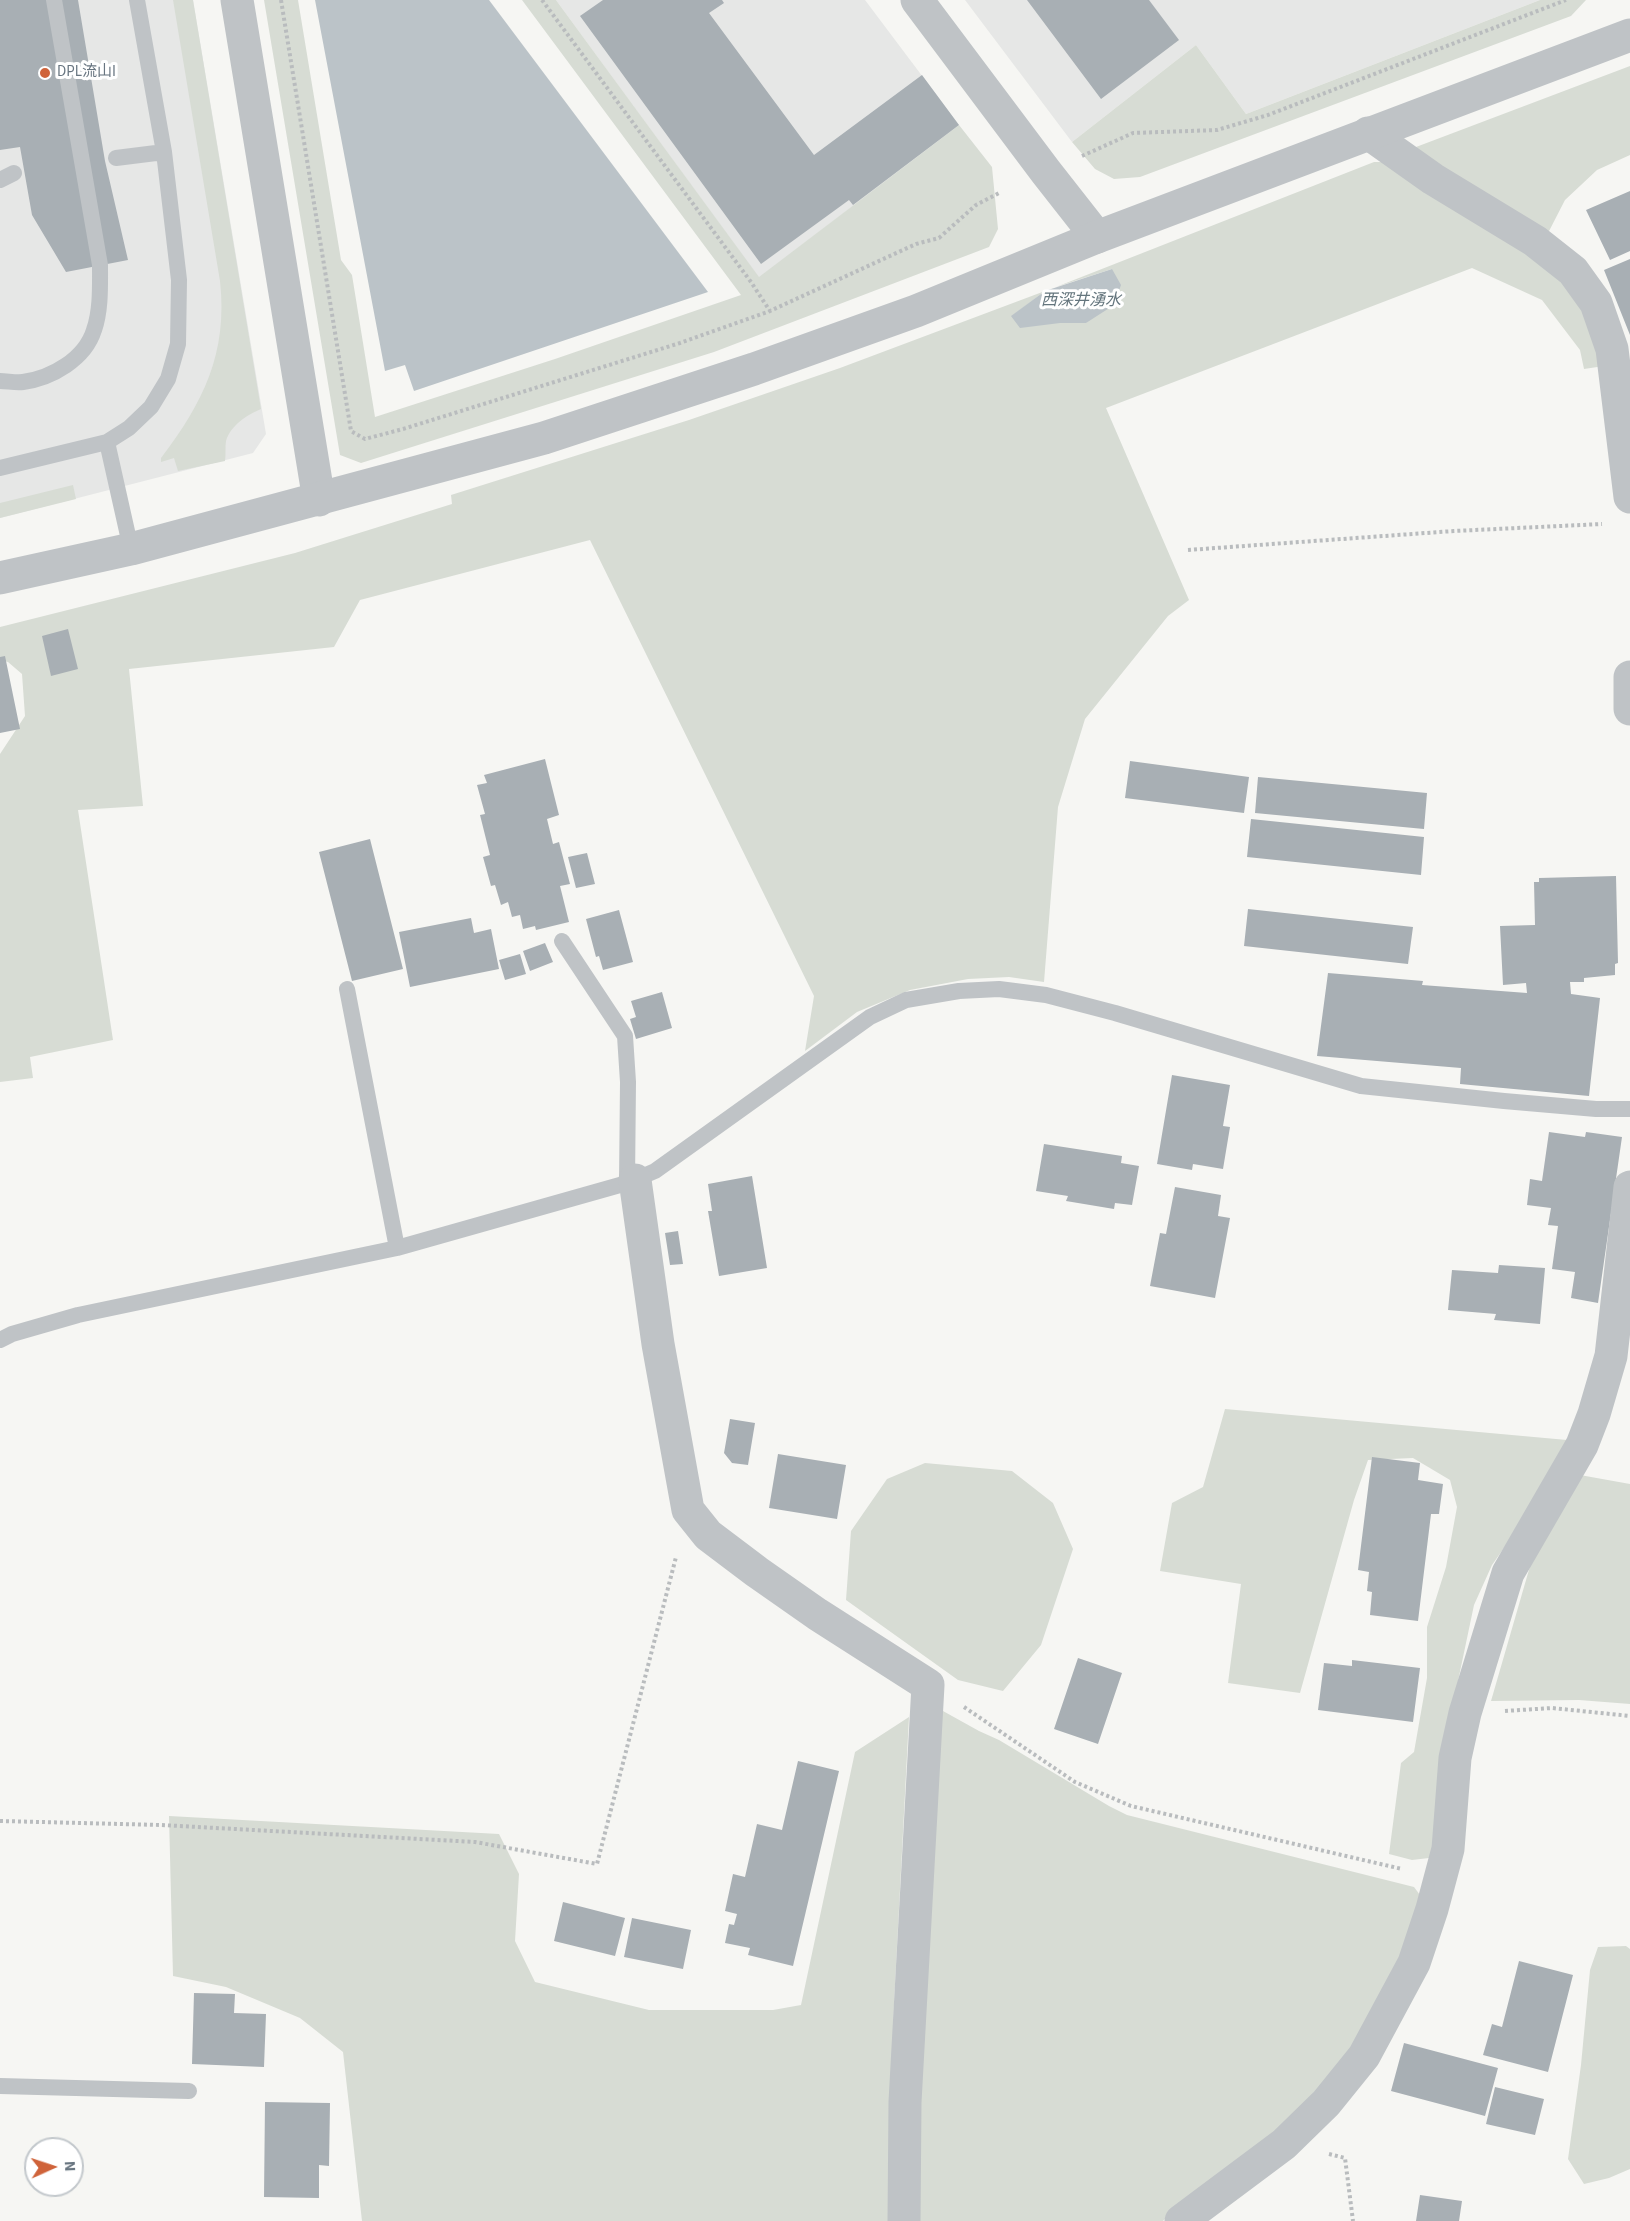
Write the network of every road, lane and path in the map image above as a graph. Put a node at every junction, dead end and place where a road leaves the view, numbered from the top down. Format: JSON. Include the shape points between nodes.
{"nodes":[{"id":1,"x":54,"y":0,"type":"edge"},
{"id":2,"x":137,"y":0,"type":"edge"},
{"id":3,"x":237,"y":0,"type":"edge"},
{"id":4,"x":281,"y":0,"type":"edge"},
{"id":5,"x":542,"y":0,"type":"edge"},
{"id":6,"x":917,"y":0,"type":"edge"},
{"id":7,"x":1566,"y":0,"type":"edge"},
{"id":8,"x":1630,"y":35,"type":"edge"},
{"id":9,"x":1368,"y":133,"type":"junction"},
{"id":10,"x":164,"y":152,"type":"junction"},
{"id":11,"x":117,"y":158,"type":"dead end"},
{"id":12,"x":1073,"y":160,"type":"dead end"},
{"id":13,"x":1001,"y":192,"type":"dead end"},
{"id":14,"x":1097,"y":237,"type":"junction"},
{"id":15,"x":770,"y":311,"type":"junction"},
{"id":16,"x":0,"y":381,"type":"edge"},
{"id":17,"x":106,"y":442,"type":"junction"},
{"id":18,"x":0,"y":468,"type":"edge"},
{"id":19,"x":1630,"y":497,"type":"edge"},
{"id":20,"x":319,"y":500,"type":"junction"},
{"id":21,"x":1606,"y":524,"type":"dead end"},
{"id":22,"x":131,"y":549,"type":"junction"},
{"id":23,"x":1188,"y":550,"type":"dead end"},
{"id":24,"x":0,"y":578,"type":"edge"},
{"id":25,"x":1630,"y":677,"type":"edge"},
{"id":26,"x":1630,"y":709,"type":"edge"},
{"id":27,"x":562,"y":941,"type":"dead end"},
{"id":28,"x":347,"y":989,"type":"dead end"},
{"id":29,"x":1630,"y":1109,"type":"edge"},
{"id":30,"x":631,"y":1181,"type":"junction"},
{"id":31,"x":1630,"y":1187,"type":"edge"},
{"id":32,"x":397,"y":1248,"type":"junction"},
{"id":33,"x":0,"y":1340,"type":"edge"},
{"id":34,"x":688,"y":1510,"type":"junction"},
{"id":35,"x":928,"y":1685,"type":"junction"},
{"id":36,"x":1465,"y":1713,"type":"junction"},
{"id":37,"x":1630,"y":1716,"type":"edge"},
{"id":38,"x":0,"y":1821,"type":"edge"},
{"id":39,"x":1439,"y":1879,"type":"junction"},
{"id":40,"x":0,"y":2086,"type":"edge"},
{"id":41,"x":189,"y":2091,"type":"dead end"},
{"id":42,"x":1284,"y":2144,"type":"junction"},
{"id":43,"x":904,"y":2221,"type":"edge"},
{"id":44,"x":1180,"y":2221,"type":"edge"},
{"id":45,"x":1353,"y":2221,"type":"edge"}],
"edges":[{"from":1,"to":16,"type":"lane","via":[[100,265],[99,300],[94,331],[81,354],[57,371],[23,382]]},
{"from":2,"to":10,"type":"lane"},
{"from":3,"to":20,"type":"street"},
{"from":4,"to":15,"type":"path","via":[[351,431],[365,439],[403,429]]},
{"from":5,"to":15,"type":"path"},
{"from":6,"to":14,"type":"street"},
{"from":7,"to":12,"type":"path","via":[[1268,115],[1217,130],[1133,133]]},
{"from":8,"to":9,"type":"street"},
{"from":9,"to":14,"type":"street"},
{"from":9,"to":19,"type":"street","via":[[1573,271],[1596,303],[1612,349]]},
{"from":10,"to":11,"type":"lane"},
{"from":10,"to":17,"type":"lane","via":[[179,280],[178,344],[168,379],[151,407],[129,428]]},
{"from":13,"to":15,"type":"path","via":[[976,205],[939,238],[916,244]]},
{"from":14,"to":20,"type":"street","via":[[916,311],[754,369],[544,438]]},
{"from":17,"to":18,"type":"lane"},
{"from":17,"to":22,"type":"lane"},
{"from":20,"to":22,"type":"street"},
{"from":21,"to":23,"type":"path"},
{"from":22,"to":24,"type":"street"},
{"from":25,"to":26,"type":"street"},
{"from":27,"to":30,"type":"lane","via":[[625,1036]]},
{"from":28,"to":32,"type":"lane"},
{"from":29,"to":30,"type":"lane","via":[[1361,1086],[1046,995],[999,989],[969,991],[906,1000],[870,1017],[655,1171]]},
{"from":30,"to":32,"type":"lane"},
{"from":30,"to":34,"type":"street"},
{"from":31,"to":36,"type":"street","via":[[1611,1356],[1594,1414],[1582,1445],[1508,1573]]},
{"from":32,"to":33,"type":"lane","via":[[78,1315]]},
{"from":34,"to":35,"type":"street","via":[[708,1535],[757,1572]]},
{"from":34,"to":38,"type":"path","via":[[597,1864],[476,1842],[161,1825]]},
{"from":35,"to":39,"type":"path","via":[[1075,1782],[1131,1806]]},
{"from":35,"to":43,"type":"street","via":[[906,2091]]},
{"from":36,"to":37,"type":"path","via":[[1552,1708]]},
{"from":36,"to":39,"type":"street","via":[[1455,1758],[1448,1849]]},
{"from":39,"to":42,"type":"street","via":[[1414,1963],[1364,2056],[1326,2103]]},
{"from":40,"to":41,"type":"lane"},
{"from":42,"to":44,"type":"street"},
{"from":42,"to":45,"type":"path","via":[[1346,2158]]}]}
